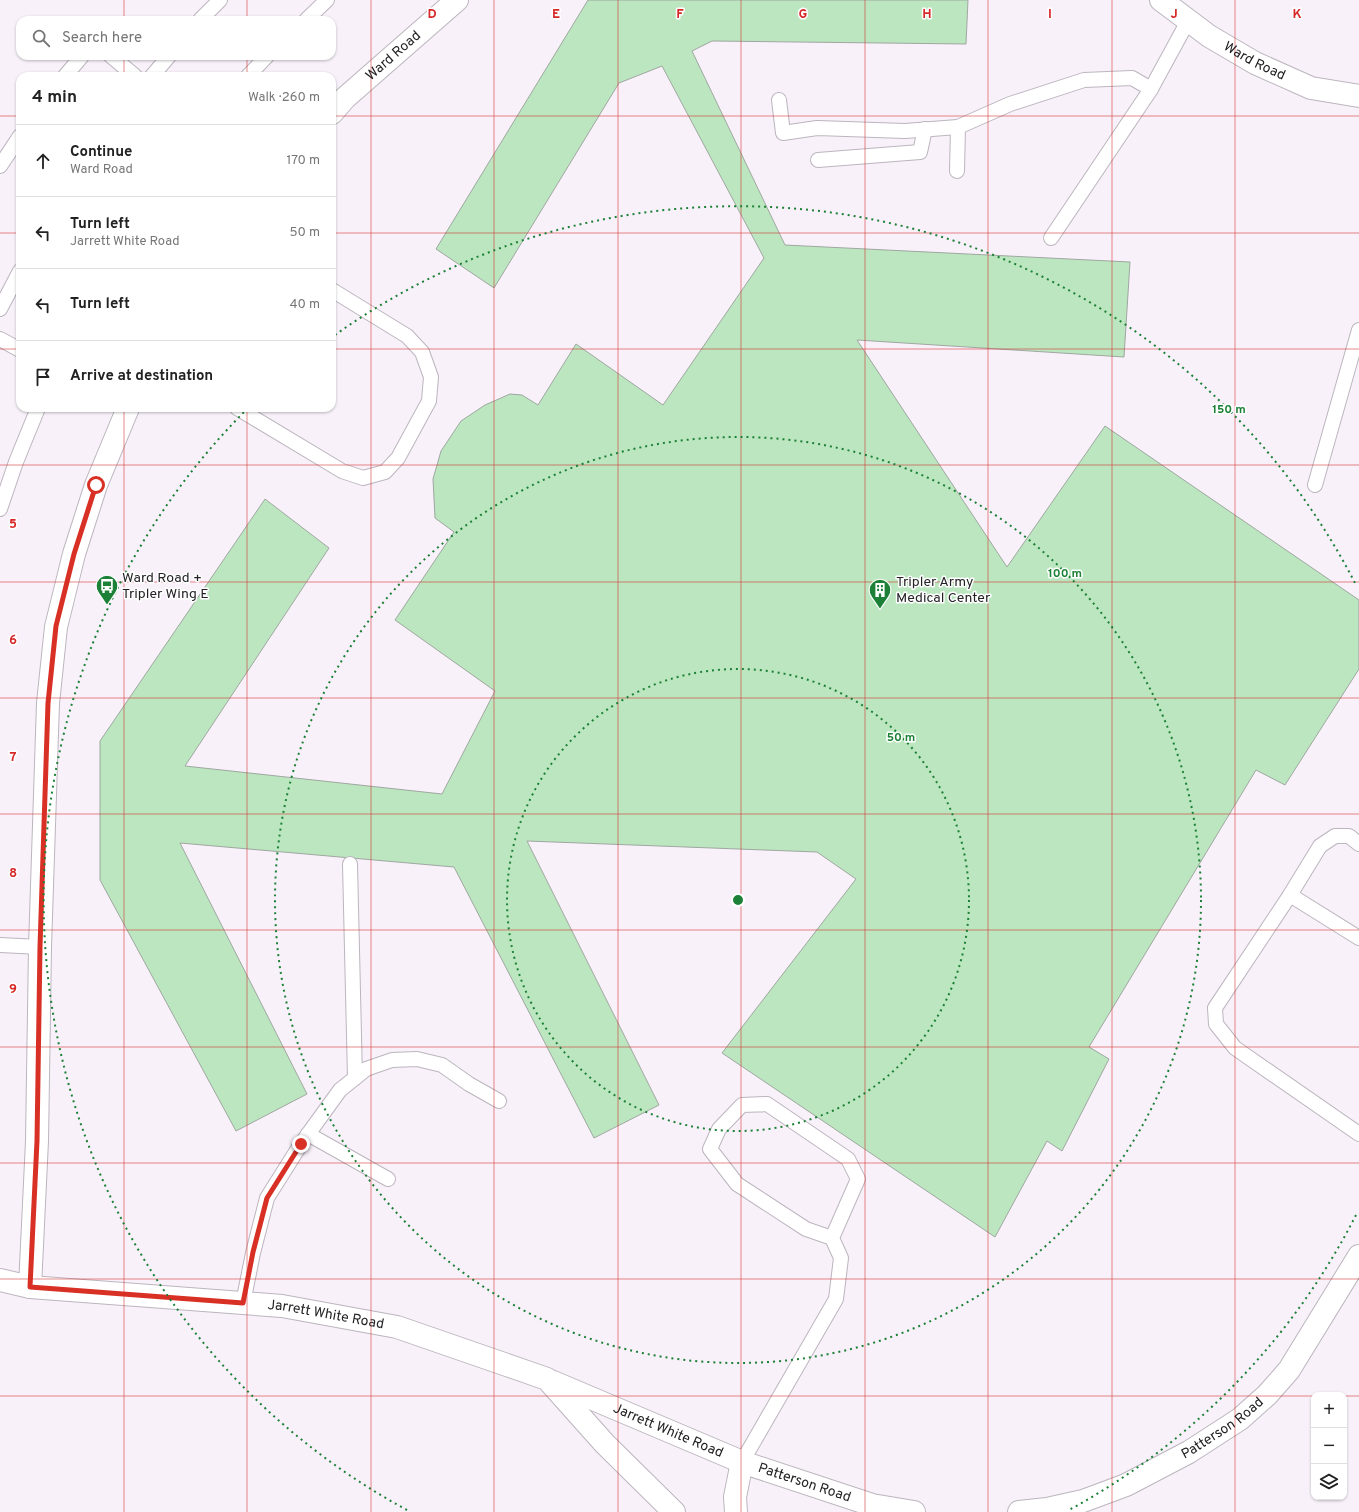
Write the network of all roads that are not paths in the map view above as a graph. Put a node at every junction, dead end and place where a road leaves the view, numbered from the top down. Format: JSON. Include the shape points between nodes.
{"nodes":[{"id":1,"x":220,"y":0,"type":"edge"},
{"id":2,"x":328,"y":0,"type":"edge"},
{"id":3,"x":456,"y":0,"type":"edge"},
{"id":4,"x":1161,"y":0,"type":"edge"},
{"id":5,"x":204,"y":16,"type":"edge"},
{"id":6,"x":310,"y":16,"type":"edge"},
{"id":7,"x":1188,"y":21,"type":"junction"},
{"id":8,"x":78,"y":60,"type":"edge"},
{"id":9,"x":116,"y":60,"type":"edge"},
{"id":10,"x":166,"y":60,"type":"edge"},
{"id":11,"x":263,"y":60,"type":"edge"},
{"id":12,"x":68,"y":72,"type":"edge"},
{"id":13,"x":130,"y":72,"type":"edge"},
{"id":14,"x":155,"y":72,"type":"edge"},
{"id":15,"x":252,"y":72,"type":"edge"},
{"id":16,"x":1151,"y":89,"type":"junction"},
{"id":17,"x":1359,"y":96,"type":"edge"},
{"id":18,"x":779,"y":100,"type":"dead end"},
{"id":19,"x":336,"y":109,"type":"edge"},
{"id":20,"x":958,"y":127,"type":"junction"},
{"id":21,"x":926,"y":129,"type":"junction"},
{"id":22,"x":16,"y":142,"type":"edge"},
{"id":23,"x":818,"y":160,"type":"dead end"},
{"id":24,"x":0,"y":166,"type":"edge"},
{"id":25,"x":957,"y":171,"type":"dead end"},
{"id":26,"x":1051,"y":238,"type":"dead end"},
{"id":27,"x":16,"y":279,"type":"edge"},
{"id":28,"x":336,"y":292,"type":"edge"},
{"id":29,"x":0,"y":309,"type":"edge"},
{"id":30,"x":1359,"y":330,"type":"edge"},
{"id":31,"x":0,"y":340,"type":"edge"},
{"id":32,"x":16,"y":348,"type":"edge"},
{"id":33,"x":36,"y":412,"type":"edge"},
{"id":34,"x":126,"y":412,"type":"edge"},
{"id":35,"x":244,"y":412,"type":"edge"},
{"id":36,"x":1315,"y":485,"type":"dead end"},
{"id":37,"x":0,"y":509,"type":"edge"},
{"id":38,"x":1359,"y":844,"type":"edge"},
{"id":39,"x":350,"y":864,"type":"dead end"},
{"id":40,"x":1290,"y":895,"type":"junction"},
{"id":41,"x":1359,"y":938,"type":"edge"},
{"id":42,"x":0,"y":945,"type":"edge"},
{"id":43,"x":40,"y":947,"type":"junction"},
{"id":44,"x":355,"y":1078,"type":"junction"},
{"id":45,"x":499,"y":1101,"type":"dead end"},
{"id":46,"x":308,"y":1134,"type":"junction"},
{"id":47,"x":1359,"y":1134,"type":"edge"},
{"id":48,"x":388,"y":1179,"type":"dead end"},
{"id":49,"x":832,"y":1238,"type":"junction"},
{"id":50,"x":1359,"y":1256,"type":"edge"},
{"id":51,"x":0,"y":1280,"type":"edge"},
{"id":52,"x":30,"y":1287,"type":"junction"},
{"id":53,"x":243,"y":1303,"type":"junction"},
{"id":54,"x":547,"y":1379,"type":"junction"},
{"id":55,"x":742,"y":1462,"type":"junction"},
{"id":56,"x":674,"y":1512,"type":"edge"},
{"id":57,"x":736,"y":1512,"type":"edge"},
{"id":58,"x":914,"y":1512,"type":"edge"},
{"id":59,"x":1019,"y":1512,"type":"edge"}],
"edges":[{"from":1,"to":5,"type":"lane"},
{"from":2,"to":6,"type":"lane"},
{"from":3,"to":19,"type":"street","name":"Ward Road","via":[[350,93]]},
{"from":4,"to":7,"type":"street","name":"Ward Road"},
{"from":7,"to":16,"type":"lane"},
{"from":7,"to":17,"type":"street","name":"Ward Road","via":[[1208,36],[1255,63],[1311,88]]},
{"from":8,"to":12,"type":"lane"},
{"from":9,"to":13,"type":"lane"},
{"from":10,"to":14,"type":"lane"},
{"from":11,"to":15,"type":"lane"},
{"from":16,"to":20,"type":"lane","via":[[1132,78],[1084,80],[1010,104]]},
{"from":16,"to":26,"type":"lane"},
{"from":18,"to":21,"type":"lane","via":[[783,133],[817,128],[905,131]]},
{"from":20,"to":21,"type":"lane"},
{"from":20,"to":25,"type":"lane"},
{"from":21,"to":23,"type":"lane","via":[[920,152]]},
{"from":22,"to":24,"type":"lane"},
{"from":27,"to":29,"type":"lane"},
{"from":28,"to":35,"type":"lane","via":[[407,336],[422,352],[431,377],[429,401],[398,458],[385,472],[363,478],[342,471]]},
{"from":30,"to":36,"type":"lane"},
{"from":31,"to":32,"type":"lane"},
{"from":33,"to":37,"type":"lane"},
{"from":34,"to":43,"type":"street","via":[[96,485],[74,554],[56,626],[48,703]]},
{"from":38,"to":40,"type":"lane","via":[[1348,836],[1334,836],[1320,846]]},
{"from":39,"to":44,"type":"lane"},
{"from":40,"to":41,"type":"lane"},
{"from":40,"to":47,"type":"lane","via":[[1215,1008],[1216,1024],[1235,1048]]},
{"from":42,"to":43,"type":"lane"},
{"from":43,"to":52,"type":"street","via":[[37,1141]]},
{"from":44,"to":45,"type":"lane","via":[[366,1069],[392,1060],[417,1059],[442,1065]]},
{"from":44,"to":46,"type":"lane","via":[[340,1090]]},
{"from":46,"to":48,"type":"lane"},
{"from":46,"to":53,"type":"lane","via":[[267,1198]]},
{"from":49,"to":49,"type":"lane","via":[[858,1179],[848,1159],[767,1104],[742,1105],[719,1129],[710,1149],[737,1184],[806,1229]]},
{"from":49,"to":55,"type":"lane","via":[[841,1258],[836,1299]]},
{"from":50,"to":59,"type":"street","name":"Patterson Road","via":[[1289,1370],[1267,1396],[1240,1419],[1189,1452],[1126,1485],[1083,1501]]},
{"from":51,"to":52,"type":"street","name":"Jarrett White Road"},
{"from":52,"to":53,"type":"street","name":"Jarrett White Road"},
{"from":53,"to":54,"type":"street","name":"Jarrett White Road","via":[[282,1306],[397,1327]]},
{"from":54,"to":55,"type":"street","name":"Jarrett White Road"},
{"from":54,"to":56,"type":"street","name":"Jarrett White Road","via":[[605,1444]]},
{"from":55,"to":57,"type":"street","via":[[735,1497]]},
{"from":55,"to":58,"type":"street","name":"Patterson Road","via":[[872,1505]]}]}
